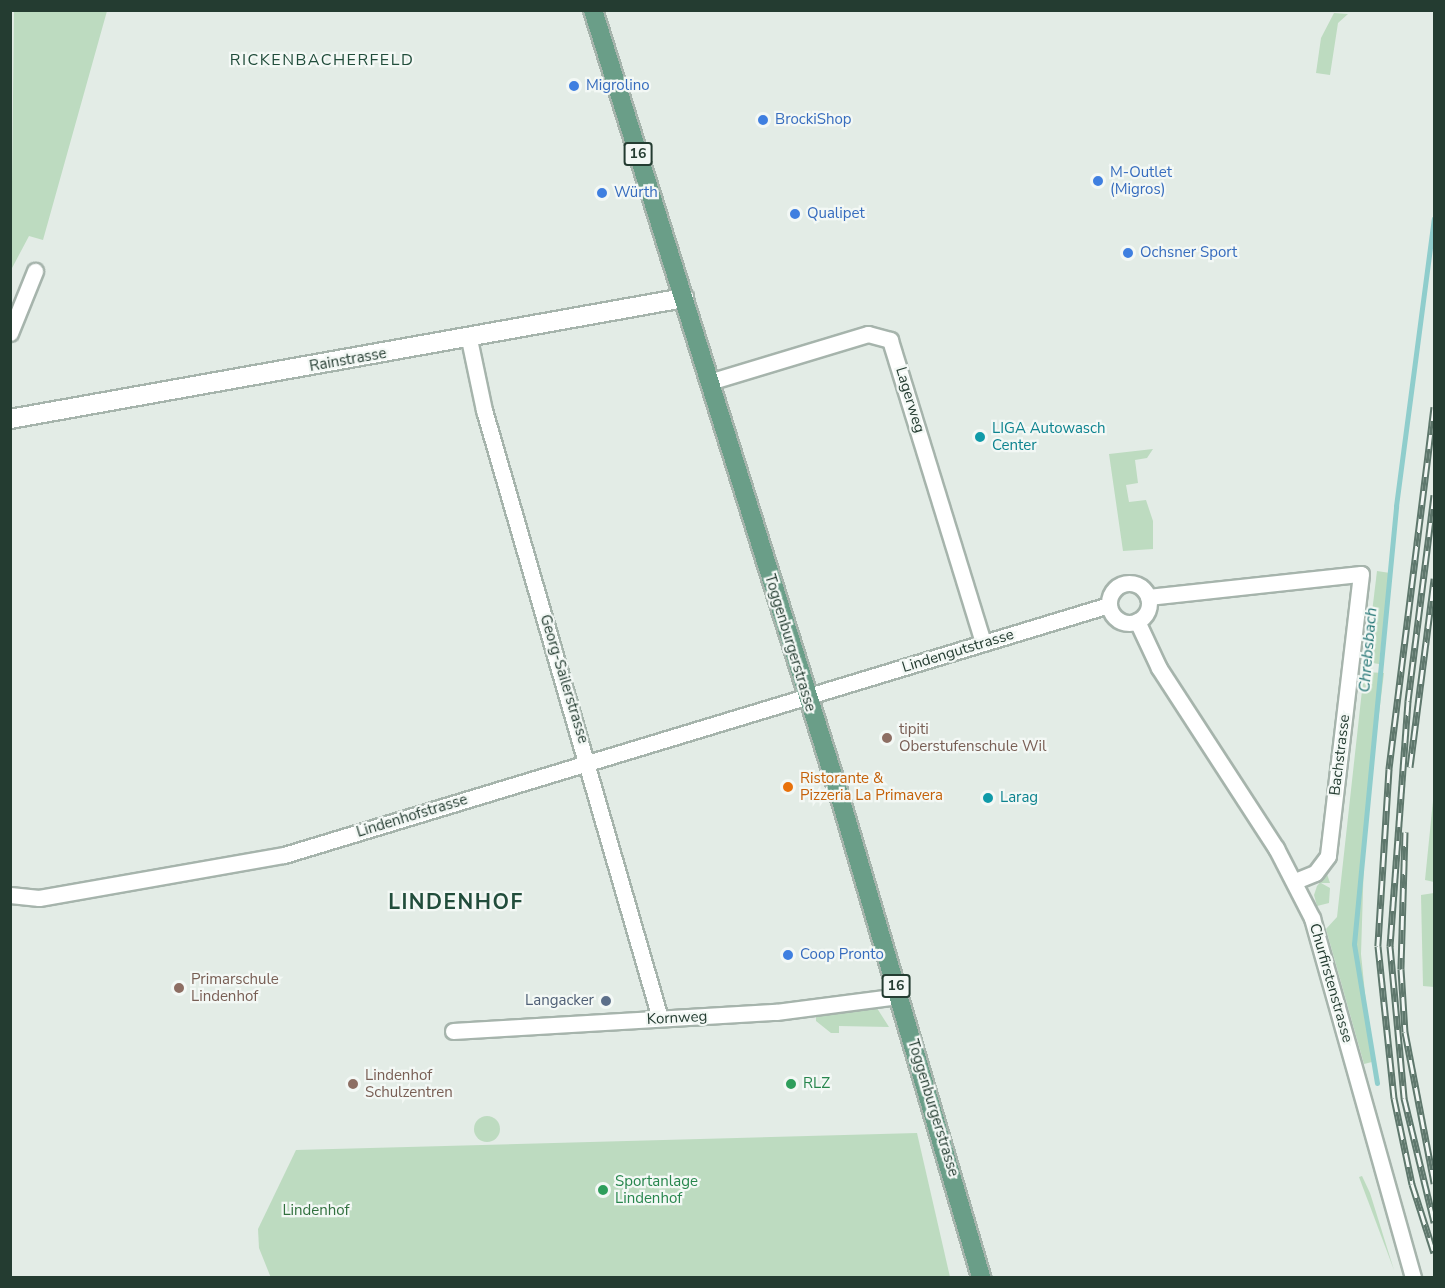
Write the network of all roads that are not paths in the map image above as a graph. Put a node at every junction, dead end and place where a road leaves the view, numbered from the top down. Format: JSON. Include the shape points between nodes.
{"nodes":[{"id":1,"x":593,"y":10,"type":"edge"},
{"id":2,"x":35,"y":271,"type":"dead end"},
{"id":3,"x":684,"y":298,"type":"junction"},
{"id":4,"x":10,"y":333,"type":"edge"},
{"id":5,"x":469,"y":339,"type":"junction"},
{"id":6,"x":709,"y":382,"type":"junction"},
{"id":7,"x":10,"y":419,"type":"edge"},
{"id":8,"x":1148,"y":597,"type":"junction"},
{"id":9,"x":1109,"y":605,"type":"junction"},
{"id":10,"x":1137,"y":621,"type":"junction"},
{"id":11,"x":983,"y":643,"type":"junction"},
{"id":12,"x":807,"y":696,"type":"junction"},
{"id":13,"x":589,"y":761,"type":"junction"},
{"id":14,"x":1294,"y":881,"type":"junction"},
{"id":15,"x":10,"y":895,"type":"edge"},
{"id":16,"x":900,"y":996,"type":"junction"},
{"id":17,"x":660,"y":1018,"type":"junction"},
{"id":18,"x":453,"y":1031,"type":"dead end"},
{"id":19,"x":981,"y":1278,"type":"edge"},
{"id":20,"x":1413,"y":1278,"type":"edge"}],
"edges":[{"from":1,"to":3,"type":"main road","name":"Toggenburgerstrasse","number":"16"},
{"from":2,"to":4,"type":"street"},
{"from":3,"to":5,"type":"street","name":"Rainstrasse"},
{"from":3,"to":6,"type":"main road","name":"Toggenburgerstrasse","number":"16"},
{"from":5,"to":7,"type":"street","name":"Rainstrasse"},
{"from":5,"to":13,"type":"street","name":"Georg-Sailerstrasse","via":[[484,410]]},
{"from":6,"to":11,"type":"street","name":"Lagerweg","via":[[868,334],[890,340]]},
{"from":6,"to":12,"type":"main road","name":"Toggenburgerstrasse","number":"16"},
{"from":8,"to":9,"type":"street","via":[[1137,584],[1125,584],[1115,589]]},
{"from":8,"to":10,"type":"street","via":[[1148,609]]},
{"from":8,"to":14,"type":"street","name":"Bachstrasse","via":[[1361,574],[1328,856],[1315,873]]},
{"from":9,"to":10,"type":"street","via":[[1119,620]]},
{"from":9,"to":11,"type":"street","name":"Lindengutstrasse"},
{"from":10,"to":14,"type":"street","name":"Churfirstenstrasse","via":[[1159,668]]},
{"from":11,"to":12,"type":"street","name":"Lindengutstrasse"},
{"from":12,"to":13,"type":"street","name":"Lindenhofstrasse"},
{"from":12,"to":16,"type":"main road","name":"Toggenburgerstrasse","number":"16"},
{"from":13,"to":15,"type":"street","name":"Lindenhofstrasse","via":[[244,864],[39,898]]},
{"from":13,"to":17,"type":"street","name":"Georg-Sailerstrasse"},
{"from":14,"to":20,"type":"street","name":"Churfirstenstrasse","via":[[1323,948]]},
{"from":16,"to":17,"type":"street","name":"Kornweg","via":[[776,1012]]},
{"from":16,"to":19,"type":"main road","name":"Toggenburgerstrasse","number":"16"},
{"from":17,"to":18,"type":"street","name":"Kornweg"}]}
